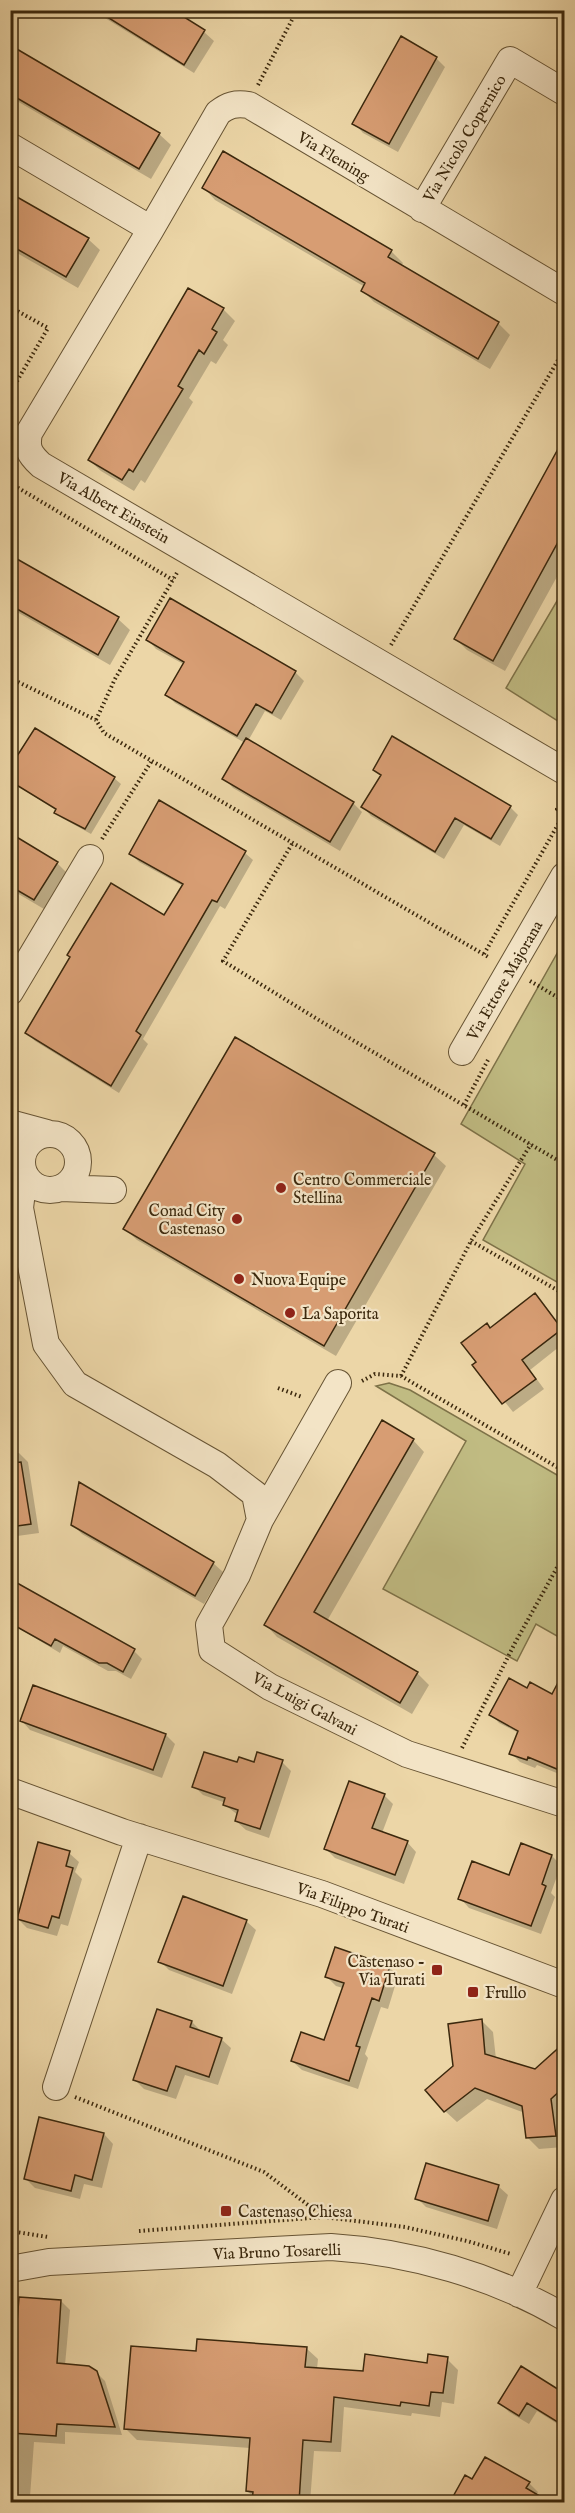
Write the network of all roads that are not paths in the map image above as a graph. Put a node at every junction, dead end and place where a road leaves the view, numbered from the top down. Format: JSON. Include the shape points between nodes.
{"nodes":[{"id":1,"x":564,"y":92,"type":"edge"},
{"id":2,"x":10,"y":146,"type":"edge"},
{"id":3,"x":422,"y":208,"type":"junction"},
{"id":4,"x":151,"y":229,"type":"junction"},
{"id":5,"x":564,"y":292,"type":"edge"},
{"id":6,"x":564,"y":771,"type":"edge"},
{"id":7,"x":90,"y":858,"type":"road end"},
{"id":8,"x":564,"y":876,"type":"edge"},
{"id":9,"x":10,"y":992,"type":"edge"},
{"id":10,"x":462,"y":1052,"type":"dead end"},
{"id":11,"x":10,"y":1123,"type":"edge"},
{"id":12,"x":47,"y":1133,"type":"junction"},
{"id":13,"x":77,"y":1154,"type":"junction"},
{"id":14,"x":19,"y":1162,"type":"edge"},
{"id":15,"x":53,"y":1189,"type":"junction"},
{"id":16,"x":27,"y":1242,"type":"junction"},
{"id":17,"x":334,"y":1391,"type":"road end"},
{"id":18,"x":260,"y":1520,"type":"junction"},
{"id":19,"x":10,"y":1791,"type":"edge"},
{"id":20,"x":564,"y":1804,"type":"edge"},
{"id":21,"x":140,"y":1837,"type":"junction"},
{"id":22,"x":564,"y":1985,"type":"edge"},
{"id":23,"x":56,"y":2087,"type":"road end"},
{"id":24,"x":564,"y":2200,"type":"edge"},
{"id":25,"x":10,"y":2252,"type":"edge"},
{"id":26,"x":49,"y":2262,"type":"junction"},
{"id":27,"x":10,"y":2269,"type":"edge"},
{"id":28,"x":519,"y":2294,"type":"junction"},
{"id":29,"x":564,"y":2317,"type":"edge"}],
"edges":[{"from":1,"to":3,"type":"street","name":"Via Nicolò Copernico","via":[[510,60]]},
{"from":2,"to":4,"type":"street"},
{"from":3,"to":4,"type":"street","name":"Via Fleming","via":[[249,105],[238,103],[218,113]]},
{"from":3,"to":5,"type":"street","name":"Via Fleming"},
{"from":4,"to":6,"type":"street","name":"Via Albert Einstein","via":[[29,433],[30,456]]},
{"from":7,"to":9,"type":"street"},
{"from":8,"to":10,"type":"street","name":"Via Ettore Majorana"},
{"from":11,"to":12,"type":"street"},
{"from":12,"to":13,"type":"street","via":[[66,1138]]},
{"from":12,"to":14,"type":"street","via":[[31,1141]]},
{"from":13,"to":15,"type":"street","via":[[77,1170],[68,1184]]},
{"from":13,"to":15,"type":"street","via":[[113,1190]]},
{"from":14,"to":15,"type":"street","via":[[29,1182]]},
{"from":14,"to":16,"type":"street","via":[[20,1208]]},
{"from":15,"to":16,"type":"street","via":[[30,1218]]},
{"from":16,"to":18,"type":"street","via":[[46,1344],[75,1384],[217,1465],[255,1494]]},
{"from":17,"to":18,"type":"street"},
{"from":18,"to":20,"type":"street","name":"Via Luigi Galvani","via":[[237,1575],[209,1625],[212,1650],[270,1687],[407,1754]]},
{"from":19,"to":21,"type":"street","name":"Via Filippo Turati"},
{"from":21,"to":22,"type":"street","name":"Via Filippo Turati","via":[[322,1894]]},
{"from":21,"to":23,"type":"street"},
{"from":24,"to":28,"type":"street"},
{"from":25,"to":26,"type":"street","name":"Via Bruno Tosarelli"},
{"from":26,"to":27,"type":"street","name":"Via Bruno Tosarelli"},
{"from":26,"to":28,"type":"street","name":"Via Bruno Tosarelli","via":[[331,2247],[429,2262]]},
{"from":28,"to":29,"type":"street","name":"Via Bruno Tosarelli"}]}
